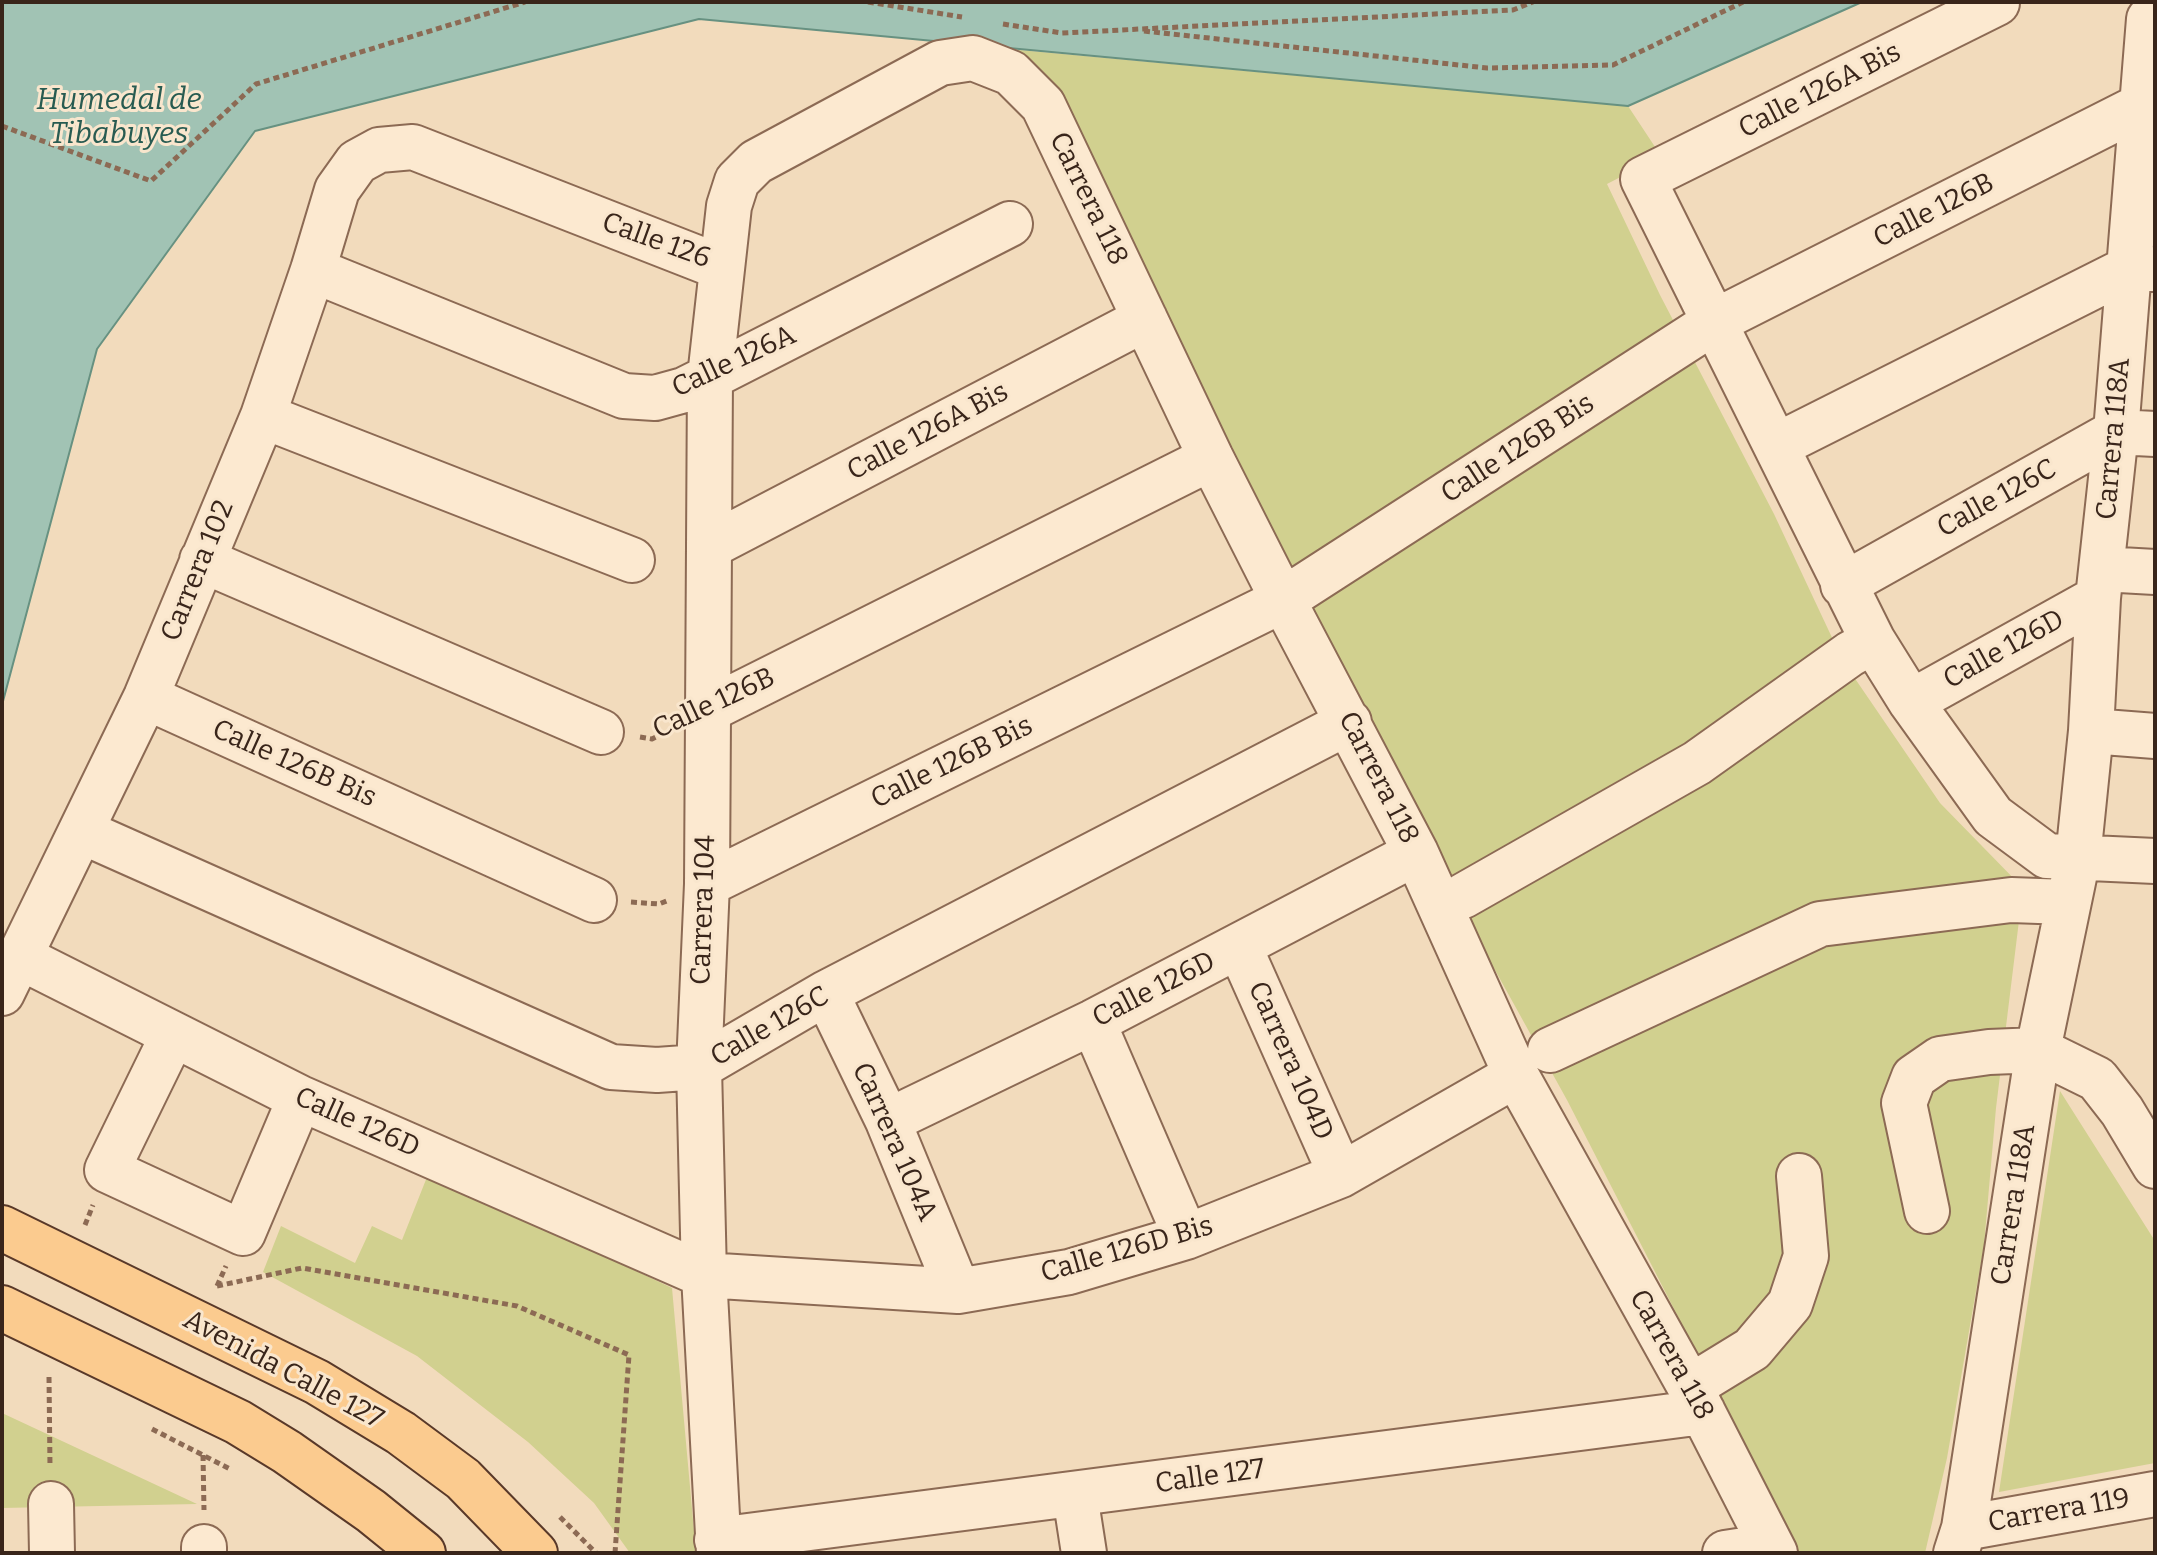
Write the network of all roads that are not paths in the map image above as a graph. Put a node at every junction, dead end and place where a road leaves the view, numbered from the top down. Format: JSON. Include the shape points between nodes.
{"nodes":[{"id":1,"x":1997,"y":3,"type":"edge"},
{"id":2,"x":2149,"y":19,"type":"dead end"},
{"id":3,"x":940,"y":63,"type":"joint"},
{"id":4,"x":2148,"y":106,"type":"edge"},
{"id":5,"x":379,"y":150,"type":"joint"},
{"id":6,"x":1010,"y":224,"type":"dead end"},
{"id":7,"x":720,"y":267,"type":"junction"},
{"id":8,"x":2142,"y":269,"type":"edge"},
{"id":9,"x":313,"y":270,"type":"junction"},
{"id":10,"x":1145,"y":319,"type":"junction"},
{"id":11,"x":1714,"y":322,"type":"junction"},
{"id":12,"x":710,"y":377,"type":"junction"},
{"id":13,"x":263,"y":416,"type":"junction"},
{"id":14,"x":2136,"y":433,"type":"edge"},
{"id":15,"x":1776,"y":446,"type":"junction"},
{"id":16,"x":1211,"y":458,"type":"junction"},
{"id":17,"x":710,"y":546,"type":"junction"},
{"id":18,"x":202,"y":560,"type":"junction"},
{"id":19,"x":632,"y":560,"type":"dead end"},
{"id":20,"x":2155,"y":572,"type":"edge"},
{"id":21,"x":2100,"y":583,"type":"junction"},
{"id":22,"x":1843,"y":585,"type":"junction"},
{"id":23,"x":1283,"y":600,"type":"junction"},
{"id":24,"x":1873,"y":641,"type":"junction"},
{"id":25,"x":146,"y":697,"type":"junction"},
{"id":26,"x":1911,"y":702,"type":"junction"},
{"id":27,"x":708,"y":710,"type":"junction"},
{"id":28,"x":1349,"y":722,"type":"junction"},
{"id":29,"x":2091,"y":731,"type":"junction"},
{"id":30,"x":601,"y":732,"type":"road end"},
{"id":31,"x":2155,"y":736,"type":"edge"},
{"id":32,"x":81,"y":831,"type":"junction"},
{"id":33,"x":1416,"y":853,"type":"junction"},
{"id":34,"x":2078,"y":858,"type":"junction"},
{"id":35,"x":2155,"y":861,"type":"edge"},
{"id":36,"x":707,"y":884,"type":"junction"},
{"id":37,"x":1463,"y":896,"type":"dead end"},
{"id":38,"x":594,"y":900,"type":"road end"},
{"id":39,"x":2067,"y":902,"type":"junction"},
{"id":40,"x":1239,"y":946,"type":"junction"},
{"id":41,"x":10,"y":975,"type":"edge"},
{"id":42,"x":826,"y":993,"type":"junction"},
{"id":43,"x":1093,"y":1022,"type":"junction"},
{"id":44,"x":173,"y":1035,"type":"junction"},
{"id":45,"x":1550,"y":1050,"type":"dead end"},
{"id":46,"x":2038,"y":1050,"type":"junction"},
{"id":47,"x":699,"y":1067,"type":"junction"},
{"id":48,"x":1516,"y":1075,"type":"junction"},
{"id":49,"x":300,"y":1098,"type":"junction"},
{"id":50,"x":888,"y":1121,"type":"junction"},
{"id":51,"x":2155,"y":1166,"type":"edge"},
{"id":52,"x":1341,"y":1175,"type":"junction"},
{"id":53,"x":1799,"y":1176,"type":"dead end"},
{"id":54,"x":1927,"y":1211,"type":"dead end"},
{"id":55,"x":2,"y":1228,"type":"edge"},
{"id":56,"x":1186,"y":1237,"type":"junction"},
{"id":57,"x":704,"y":1275,"type":"junction"},
{"id":58,"x":958,"y":1291,"type":"junction"},
{"id":59,"x":2,"y":1308,"type":"edge"},
{"id":60,"x":1696,"y":1399,"type":"junction"},
{"id":61,"x":2155,"y":1494,"type":"edge"},
{"id":62,"x":1075,"y":1495,"type":"junction"},
{"id":63,"x":51,"y":1504,"type":"road end"},
{"id":64,"x":1960,"y":1541,"type":"edge"},
{"id":65,"x":718,"y":1546,"type":"edge"},
{"id":66,"x":1773,"y":1549,"type":"edge"},
{"id":67,"x":52,"y":1553,"type":"edge"},
{"id":68,"x":423,"y":1553,"type":"edge"},
{"id":69,"x":535,"y":1553,"type":"edge"},
{"id":70,"x":1084,"y":1553,"type":"edge"},
{"id":71,"x":1725,"y":1553,"type":"edge"}],
"edges":[{"from":1,"to":11,"type":"street","name":"Calle 126A Bis","via":[[1643,179]]},
{"from":2,"to":4,"type":"street","name":"Carrera 118A"},
{"from":3,"to":7,"type":"street","name":"Calle 126","via":[[756,162],[737,181]]},
{"from":3,"to":10,"type":"street","name":"Carrera 118","via":[[973,58],[1011,73],[1043,105]]},
{"from":4,"to":8,"type":"street","name":"Carrera 118A"},
{"from":4,"to":11,"type":"street","name":"Calle 126B"},
{"from":5,"to":7,"type":"street","name":"Calle 126","via":[[413,147]]},
{"from":5,"to":9,"type":"street","name":"Carrera 102","via":[[357,162],[337,190]]},
{"from":6,"to":12,"type":"street","name":"Calle 126A"},
{"from":7,"to":12,"type":"street","name":"Carrera 104"},
{"from":8,"to":14,"type":"street","name":"Carrera 118A"},
{"from":8,"to":15,"type":"street"},
{"from":9,"to":12,"type":"street","name":"Calle 126A","via":[[624,396],[655,398]]},
{"from":9,"to":13,"type":"street","name":"Carrera 102"},
{"from":10,"to":16,"type":"street","name":"Carrera 118"},
{"from":10,"to":17,"type":"street","name":"Calle 126A Bis"},
{"from":11,"to":15,"type":"street"},
{"from":11,"to":23,"type":"street","name":"Calle 126B Bis"},
{"from":12,"to":17,"type":"street","name":"Carrera 104"},
{"from":13,"to":18,"type":"street","name":"Carrera 102"},
{"from":13,"to":19,"type":"street"},
{"from":14,"to":21,"type":"street","name":"Carrera 118A"},
{"from":14,"to":22,"type":"street","name":"Calle 126C"},
{"from":15,"to":22,"type":"street"},
{"from":16,"to":23,"type":"street","name":"Carrera 118"},
{"from":16,"to":27,"type":"street","name":"Calle 126B"},
{"from":17,"to":27,"type":"street","name":"Carrera 104"},
{"from":18,"to":25,"type":"street","name":"Carrera 102"},
{"from":18,"to":30,"type":"street"},
{"from":20,"to":21,"type":"street"},
{"from":21,"to":26,"type":"street","name":"Calle 126D"},
{"from":21,"to":29,"type":"street","name":"Carrera 118A"},
{"from":22,"to":24,"type":"street"},
{"from":23,"to":28,"type":"street","name":"Carrera 118"},
{"from":23,"to":36,"type":"street","name":"Calle 126B Bis"},
{"from":24,"to":26,"type":"street"},
{"from":24,"to":37,"type":"street","via":[[1697,763]]},
{"from":25,"to":32,"type":"street","name":"Carrera 102"},
{"from":25,"to":38,"type":"street","name":"Calle 126B Bis"},
{"from":26,"to":34,"type":"street","via":[[1993,816],[2047,856]]},
{"from":27,"to":36,"type":"street","name":"Carrera 104"},
{"from":28,"to":33,"type":"street","name":"Carrera 118"},
{"from":28,"to":42,"type":"street","name":"Calle 126C"},
{"from":29,"to":31,"type":"street"},
{"from":29,"to":34,"type":"street","name":"Carrera 118A"},
{"from":32,"to":41,"type":"street","name":"Carrera 102"},
{"from":32,"to":47,"type":"street","name":"Calle 126C","via":[[611,1067]]},
{"from":33,"to":40,"type":"street","name":"Calle 126D"},
{"from":33,"to":48,"type":"street","name":"Carrera 118"},
{"from":34,"to":35,"type":"street"},
{"from":34,"to":39,"type":"street","name":"Carrera 118A"},
{"from":36,"to":47,"type":"street","name":"Carrera 104"},
{"from":39,"to":45,"type":"street","via":[[2011,900],[1820,924]]},
{"from":39,"to":46,"type":"street","name":"Carrera 118A"},
{"from":40,"to":43,"type":"street","name":"Calle 126D"},
{"from":40,"to":52,"type":"street","name":"Carrera 104D"},
{"from":41,"to":44,"type":"street","name":"Calle 126D"},
{"from":42,"to":47,"type":"street","name":"Calle 126C"},
{"from":42,"to":50,"type":"street","name":"Carrera 104A"},
{"from":43,"to":50,"type":"street","name":"Calle 126D"},
{"from":43,"to":56,"type":"street"},
{"from":44,"to":49,"type":"street","name":"Calle 126D"},
{"from":44,"to":49,"type":"street","via":[[107,1170],[243,1233]]},
{"from":46,"to":51,"type":"street","via":[[2097,1079]]},
{"from":46,"to":54,"type":"street","via":[[1940,1059],[1914,1077],[1904,1103]]},
{"from":46,"to":64,"type":"street","name":"Carrera 118A"},
{"from":47,"to":57,"type":"street","name":"Carrera 104"},
{"from":48,"to":52,"type":"street","name":"Calle 126D Bis"},
{"from":48,"to":60,"type":"street","name":"Carrera 118"},
{"from":49,"to":57,"type":"street","name":"Calle 126D"},
{"from":50,"to":58,"type":"street","name":"Carrera 104A"},
{"from":52,"to":56,"type":"street","name":"Calle 126D Bis"},
{"from":53,"to":60,"type":"street","via":[[1806,1256],[1790,1304],[1752,1349]]},
{"from":55,"to":69,"type":"main road","name":"Avenida Calle 127","via":[[317,1382],[401,1433],[463,1479]]},
{"from":56,"to":58,"type":"street","name":"Calle 126D Bis","via":[[1069,1272]]},
{"from":57,"to":58,"type":"street","name":"Calle 126D Bis"},
{"from":57,"to":65,"type":"street","name":"Carrera 104"},
{"from":59,"to":68,"type":"main road","via":[[238,1422],[371,1511]]},
{"from":60,"to":62,"type":"street","name":"Calle 127"},
{"from":60,"to":66,"type":"street","name":"Carrera 118"},
{"from":61,"to":64,"type":"street","name":"Carrera 119"},
{"from":62,"to":65,"type":"street","name":"Calle 127"},
{"from":62,"to":70,"type":"street"},
{"from":63,"to":67,"type":"street"},
{"from":66,"to":71,"type":"street"}]}
